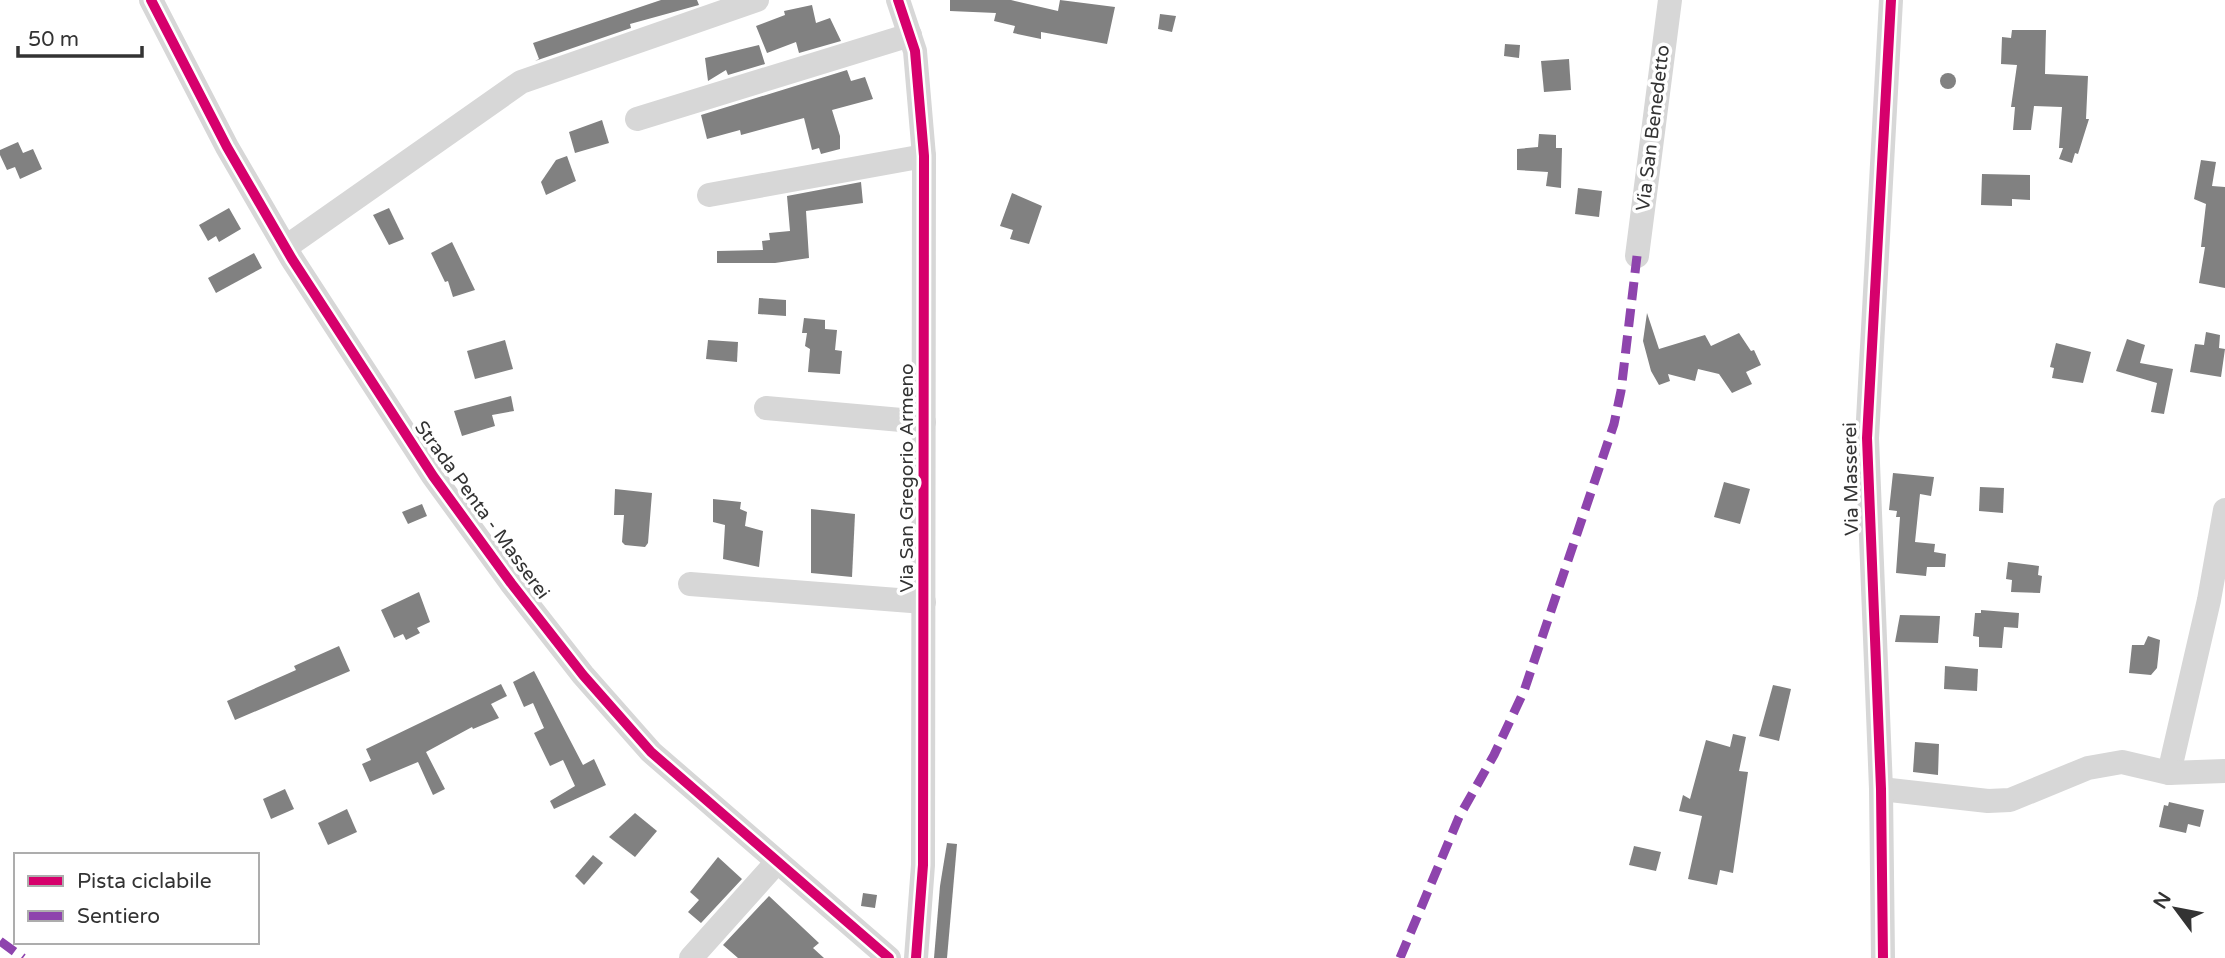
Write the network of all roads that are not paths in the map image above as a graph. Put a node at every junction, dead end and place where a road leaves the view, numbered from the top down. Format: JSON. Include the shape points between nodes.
{"nodes":[{"id":1,"x":151,"y":0,"type":"edge"},
{"id":2,"x":758,"y":0,"type":"edge"},
{"id":3,"x":898,"y":0,"type":"edge"},
{"id":4,"x":1670,"y":0,"type":"edge"},
{"id":5,"x":1891,"y":0,"type":"edge"},
{"id":6,"x":910,"y":35,"type":"junction"},
{"id":7,"x":637,"y":119,"type":"dead end"},
{"id":8,"x":924,"y":156,"type":"junction"},
{"id":9,"x":709,"y":195,"type":"dead end"},
{"id":10,"x":286,"y":247,"type":"junction"},
{"id":11,"x":1637,"y":256,"type":"dead end"},
{"id":12,"x":766,"y":408,"type":"dead end"},
{"id":13,"x":924,"y":422,"type":"junction"},
{"id":14,"x":2225,"y":510,"type":"edge"},
{"id":15,"x":690,"y":584,"type":"dead end"},
{"id":16,"x":924,"y":602,"type":"junction"},
{"id":17,"x":2225,"y":771,"type":"edge"},
{"id":18,"x":2169,"y":773,"type":"junction"},
{"id":19,"x":1881,"y":789,"type":"junction"},
{"id":20,"x":776,"y":863,"type":"junction"},
{"id":21,"x":691,"y":958,"type":"edge"},
{"id":22,"x":889,"y":958,"type":"edge"},
{"id":23,"x":916,"y":958,"type":"edge"},
{"id":24,"x":1883,"y":958,"type":"edge"}],
"edges":[{"from":1,"to":10,"type":"street","name":"Strada Penta - Masserei","via":[[227,147]]},
{"from":2,"to":10,"type":"street","via":[[522,82]]},
{"from":3,"to":6,"type":"street","name":"Via San Gregorio Armeno"},
{"from":4,"to":11,"type":"street","name":"Via San Benedetto"},
{"from":5,"to":19,"type":"street","name":"Via Masserei","via":[[1867,438]]},
{"from":6,"to":7,"type":"street"},
{"from":6,"to":8,"type":"street","name":"Via San Gregorio Armeno","via":[[919,74]]},
{"from":8,"to":9,"type":"street"},
{"from":8,"to":13,"type":"street","name":"Via San Gregorio Armeno"},
{"from":10,"to":20,"type":"street","name":"Strada Penta - Masserei","via":[[433,477],[583,675],[651,752]]},
{"from":12,"to":13,"type":"street"},
{"from":13,"to":16,"type":"street","name":"Via San Gregorio Armeno"},
{"from":14,"to":18,"type":"street"},
{"from":15,"to":16,"type":"street"},
{"from":16,"to":23,"type":"street","name":"Via San Gregorio Armeno","via":[[923,865]]},
{"from":17,"to":18,"type":"street"},
{"from":18,"to":19,"type":"street","via":[[2122,762],[2088,768],[2010,800]]},
{"from":19,"to":24,"type":"street","name":"Via Masserei"},
{"from":20,"to":21,"type":"street"},
{"from":20,"to":22,"type":"street","name":"Strada Penta - Masserei"}]}
